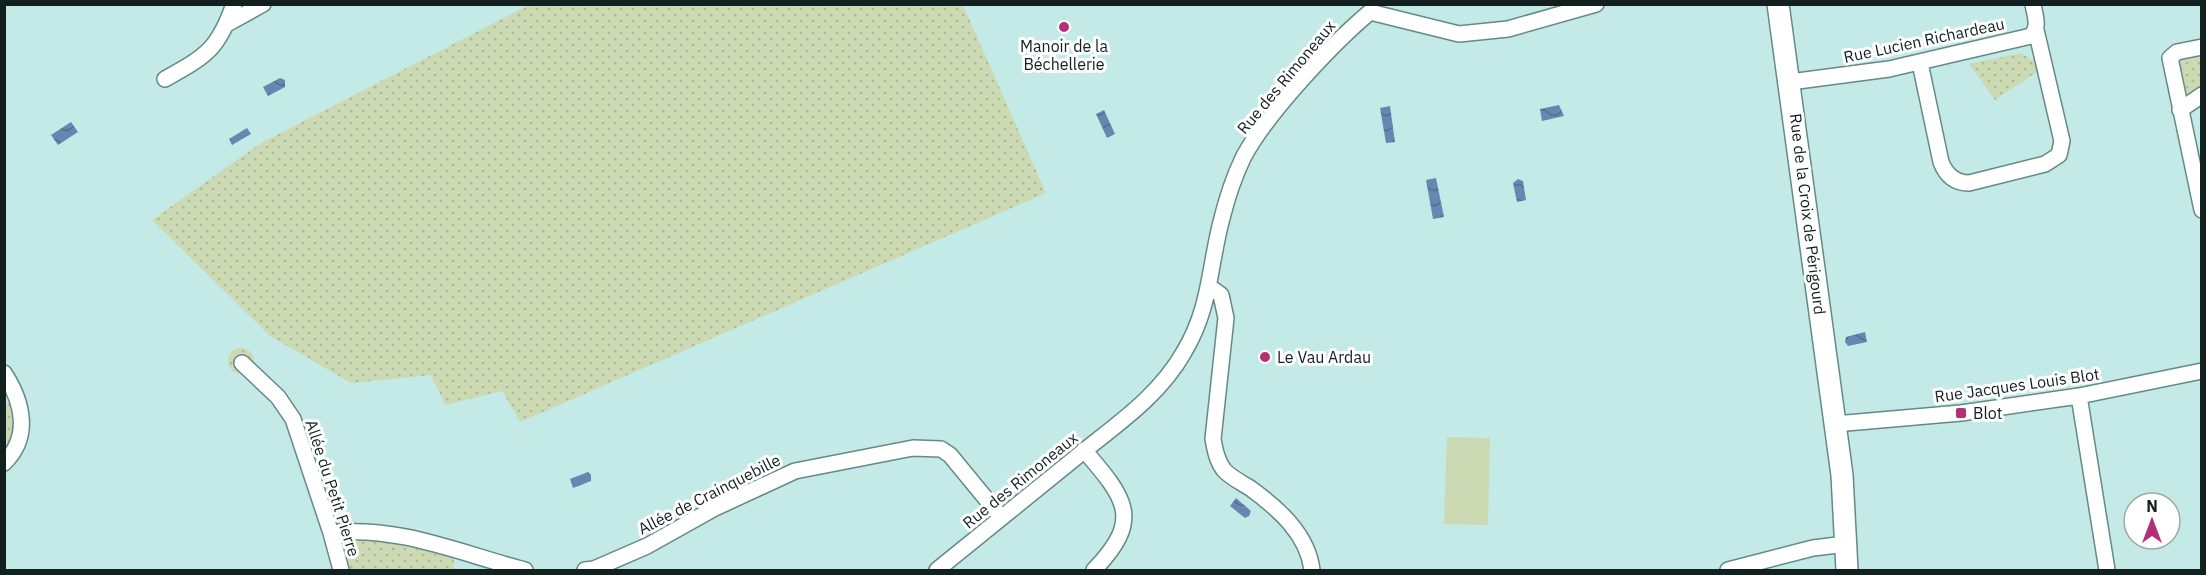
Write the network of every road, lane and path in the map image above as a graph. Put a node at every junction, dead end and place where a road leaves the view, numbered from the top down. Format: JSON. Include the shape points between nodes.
{"nodes":[{"id":1,"x":234,"y":4,"type":"edge"},
{"id":2,"x":263,"y":4,"type":"edge"},
{"id":3,"x":1596,"y":4,"type":"edge"},
{"id":4,"x":1778,"y":4,"type":"edge"},
{"id":5,"x":2033,"y":4,"type":"edge"},
{"id":6,"x":1368,"y":8,"type":"edge"},
{"id":7,"x":227,"y":24,"type":"junction"},
{"id":8,"x":2036,"y":30,"type":"junction"},
{"id":9,"x":2202,"y":47,"type":"edge"},
{"id":10,"x":1920,"y":63,"type":"junction"},
{"id":11,"x":165,"y":79,"type":"dead end"},
{"id":12,"x":1790,"y":82,"type":"junction"},
{"id":13,"x":2202,"y":95,"type":"edge"},
{"id":14,"x":2180,"y":110,"type":"junction"},
{"id":15,"x":2202,"y":210,"type":"edge"},
{"id":16,"x":1210,"y":287,"type":"junction"},
{"id":17,"x":242,"y":363,"type":"dead end"},
{"id":18,"x":2202,"y":371,"type":"edge"},
{"id":19,"x":4,"y":373,"type":"edge"},
{"id":20,"x":2079,"y":396,"type":"junction"},
{"id":21,"x":1835,"y":424,"type":"junction"},
{"id":22,"x":1084,"y":450,"type":"junction"},
{"id":23,"x":4,"y":463,"type":"edge"},
{"id":24,"x":1001,"y":518,"type":"junction"},
{"id":25,"x":332,"y":533,"type":"junction"},
{"id":26,"x":1846,"y":543,"type":"junction"},
{"id":27,"x":502,"y":568,"type":"edge"},
{"id":28,"x":341,"y":570,"type":"edge"},
{"id":29,"x":525,"y":570,"type":"edge"},
{"id":30,"x":585,"y":570,"type":"edge"},
{"id":31,"x":937,"y":570,"type":"edge"},
{"id":32,"x":1094,"y":570,"type":"edge"},
{"id":33,"x":1312,"y":570,"type":"edge"},
{"id":34,"x":1728,"y":570,"type":"edge"},
{"id":35,"x":1847,"y":570,"type":"edge"},
{"id":36,"x":2107,"y":570,"type":"edge"}],
"edges":[{"from":1,"to":7,"type":"street"},
{"from":2,"to":7,"type":"street"},
{"from":3,"to":6,"type":"street","name":"Rue des Rimoneaux","via":[[1508,29],[1459,34]]},
{"from":4,"to":12,"type":"street","name":"Rue de la Croix de Périgourd"},
{"from":5,"to":8,"type":"street"},
{"from":6,"to":16,"type":"street","name":"Rue des Rimoneaux","via":[[1259,133],[1243,159],[1221,221]]},
{"from":7,"to":11,"type":"street","via":[[212,50]]},
{"from":8,"to":10,"type":"street","name":"Rue Lucien Richardeau","via":[[2031,36]]},
{"from":8,"to":10,"type":"street","via":[[2062,141],[2059,155],[2045,164],[1969,183],[1949,175],[1941,162]]},
{"from":9,"to":14,"type":"street","via":[[2177,51],[2170,58]]},
{"from":10,"to":12,"type":"street","name":"Rue Lucien Richardeau"},
{"from":12,"to":21,"type":"street","name":"Rue de la Croix de Périgourd"},
{"from":13,"to":14,"type":"street"},
{"from":14,"to":15,"type":"street"},
{"from":16,"to":22,"type":"street","name":"Rue des Rimoneaux","via":[[1185,351],[1165,381],[1124,420]]},
{"from":16,"to":33,"type":"street","via":[[1221,295],[1226,318],[1213,439],[1216,453],[1225,471],[1293,526],[1304,541]]},
{"from":17,"to":25,"type":"street","name":"Allée du Petit Pierre","via":[[278,397],[293,419]]},
{"from":18,"to":20,"type":"street","name":"Rue Jacques Louis Blot"},
{"from":19,"to":23,"type":"street","via":[[22,409],[19,443]]},
{"from":20,"to":21,"type":"street","name":"Rue Jacques Louis Blot","via":[[1961,413]]},
{"from":20,"to":36,"type":"street"},
{"from":21,"to":26,"type":"street","name":"Rue de la Croix de Périgourd"},
{"from":22,"to":24,"type":"street","name":"Rue des Rimoneaux"},
{"from":22,"to":32,"type":"street","via":[[1121,498],[1125,519],[1113,550]]},
{"from":24,"to":30,"type":"street","name":"Allée de Crainquebille","via":[[950,455],[941,449],[913,448],[795,471],[715,508],[647,546]]},
{"from":24,"to":31,"type":"street","name":"Rue des Rimoneaux"},
{"from":25,"to":27,"type":"street","via":[[382,532],[472,553]]},
{"from":25,"to":28,"type":"street","name":"Allée du Petit Pierre"},
{"from":26,"to":34,"type":"street"},
{"from":26,"to":35,"type":"street","name":"Rue de la Croix de Périgourd"},
{"from":27,"to":29,"type":"street"}]}
